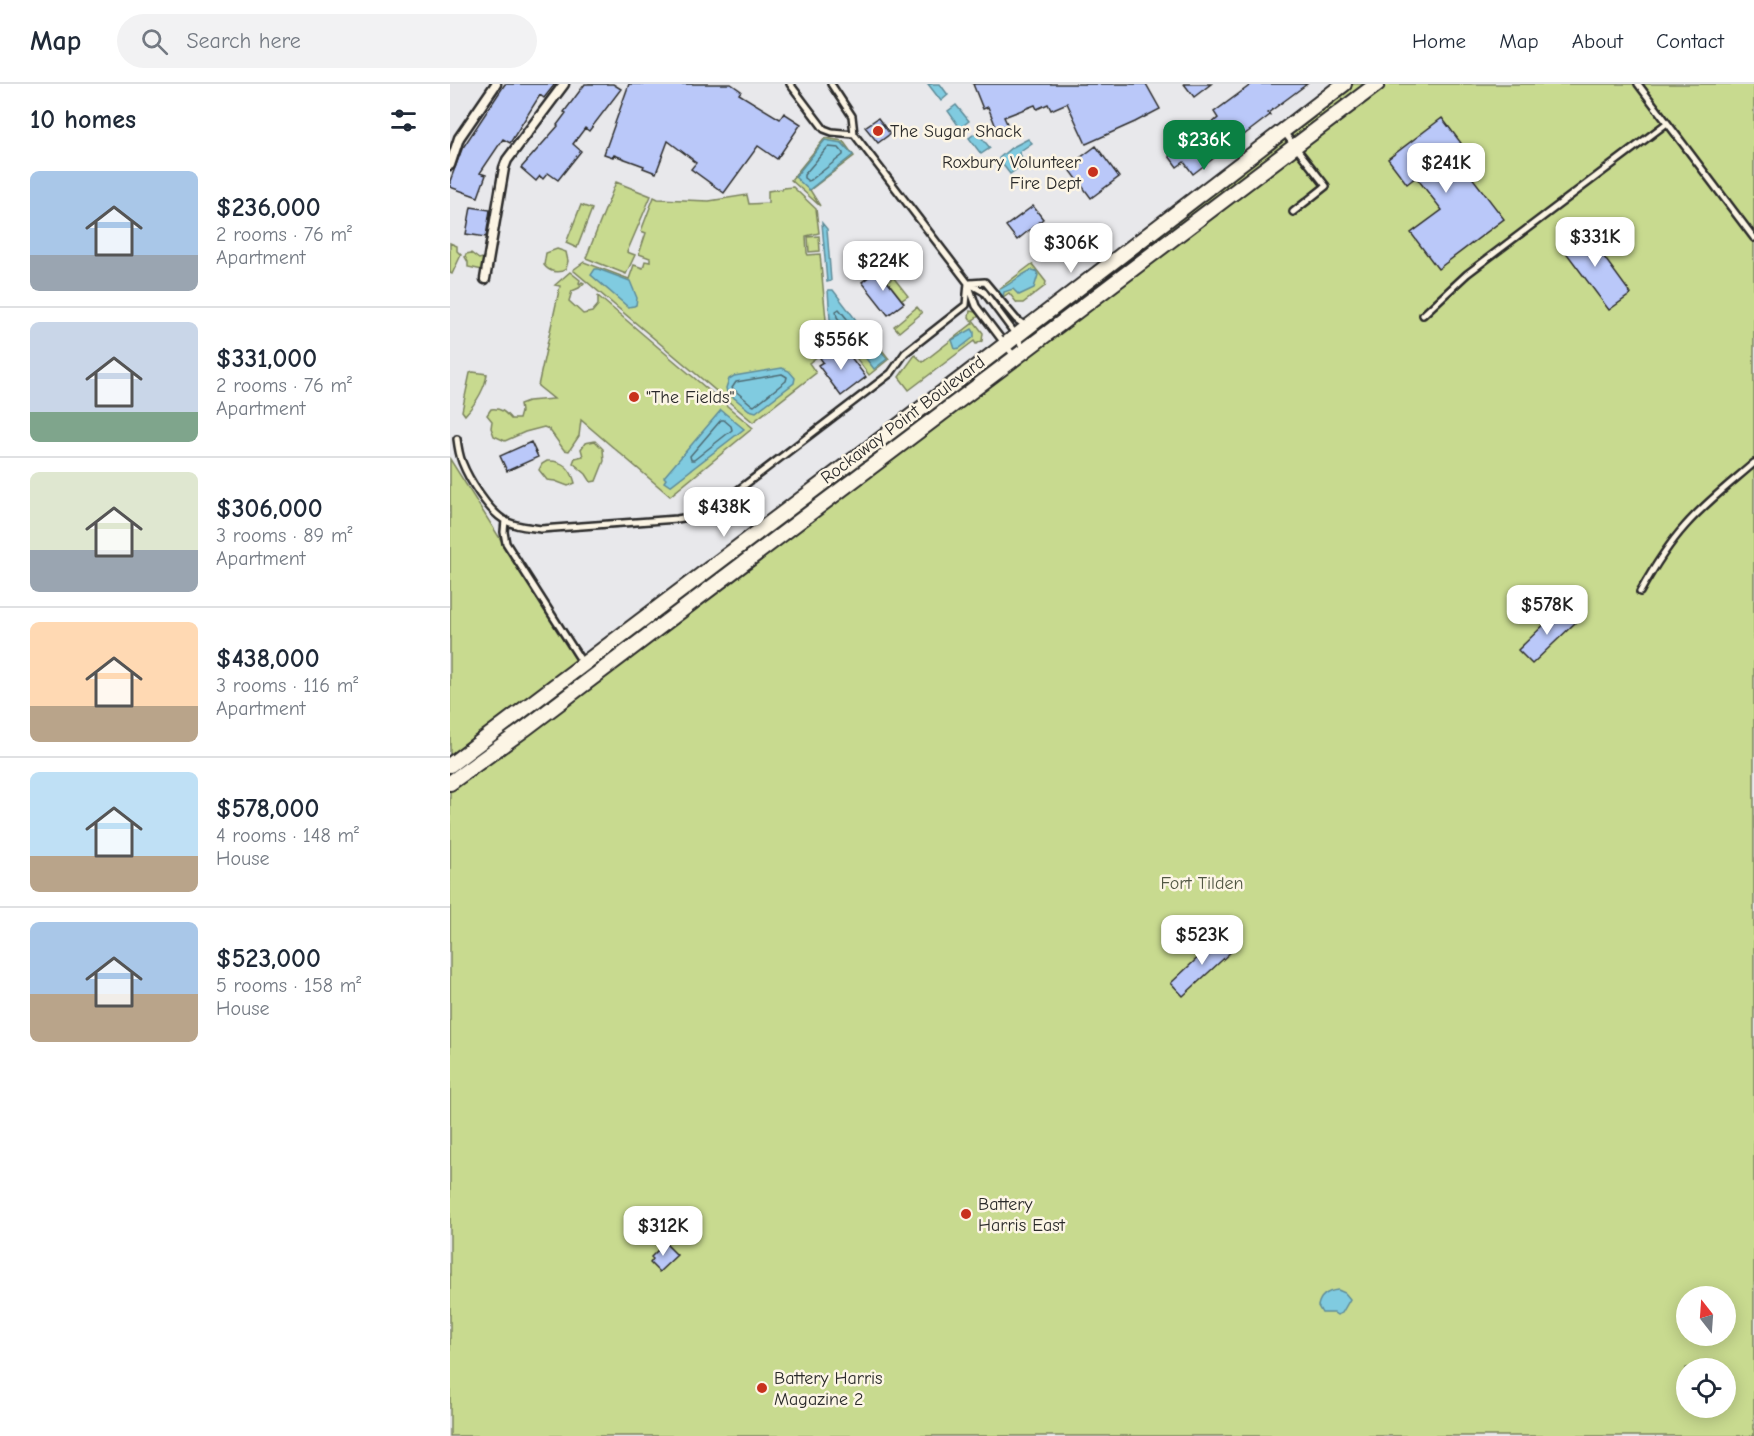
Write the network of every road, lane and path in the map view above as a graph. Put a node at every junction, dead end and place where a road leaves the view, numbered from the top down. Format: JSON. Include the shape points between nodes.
{"nodes":[{"id":1,"x":496,"y":84,"type":"edge"},
{"id":2,"x":564,"y":84,"type":"edge"},
{"id":3,"x":790,"y":84,"type":"edge"},
{"id":4,"x":831,"y":84,"type":"edge"},
{"id":5,"x":1377,"y":84,"type":"edge"},
{"id":6,"x":1638,"y":84,"type":"edge"},
{"id":7,"x":1340,"y":87,"type":"edge"},
{"id":8,"x":1348,"y":106,"type":"junction"},
{"id":9,"x":1667,"y":123,"type":"junction"},
{"id":10,"x":1283,"y":130,"type":"junction"},
{"id":11,"x":854,"y":134,"type":"junction"},
{"id":12,"x":1295,"y":146,"type":"junction"},
{"id":13,"x":450,"y":165,"type":"edge"},
{"id":14,"x":1293,"y":212,"type":"dead end"},
{"id":15,"x":1144,"y":238,"type":"junction"},
{"id":16,"x":1754,"y":238,"type":"edge"},
{"id":17,"x":1155,"y":252,"type":"junction"},
{"id":18,"x":1095,"y":275,"type":"junction"},
{"id":19,"x":485,"y":279,"type":"dead end"},
{"id":20,"x":968,"y":283,"type":"junction"},
{"id":21,"x":1106,"y":289,"type":"junction"},
{"id":22,"x":1423,"y":315,"type":"dead end"},
{"id":23,"x":1022,"y":331,"type":"junction"},
{"id":24,"x":1005,"y":344,"type":"junction"},
{"id":25,"x":1020,"y":354,"type":"junction"},
{"id":26,"x":457,"y":439,"type":"dead end"},
{"id":27,"x":1753,"y":464,"type":"edge"},
{"id":28,"x":505,"y":520,"type":"junction"},
{"id":29,"x":1640,"y":592,"type":"dead end"},
{"id":30,"x":606,"y":647,"type":"junction"},
{"id":31,"x":615,"y":660,"type":"junction"},
{"id":32,"x":583,"y":664,"type":"junction"},
{"id":33,"x":450,"y":765,"type":"edge"},
{"id":34,"x":450,"y":783,"type":"edge"}],
"edges":[{"from":1,"to":13,"type":"street","via":[[459,138]]},
{"from":2,"to":19,"type":"street","via":[[507,160]]},
{"from":3,"to":11,"type":"lane","via":[[824,129]]},
{"from":4,"to":11,"type":"lane","via":[[852,116]]},
{"from":5,"to":8,"type":"street","name":"Rockaway Point Boulevard"},
{"from":6,"to":9,"type":"lane"},
{"from":7,"to":8,"type":"lane"},
{"from":7,"to":10,"type":"street","name":"Rockaway Point Boulevard"},
{"from":8,"to":12,"type":"street","name":"Rockaway Point Boulevard"},
{"from":9,"to":16,"type":"lane"},
{"from":9,"to":22,"type":"lane","via":[[1467,274]]},
{"from":10,"to":12,"type":"lane"},
{"from":10,"to":15,"type":"street","name":"Rockaway Point Boulevard"},
{"from":11,"to":20,"type":"lane"},
{"from":12,"to":14,"type":"lane","via":[[1326,186]]},
{"from":12,"to":17,"type":"street","name":"Rockaway Point Boulevard"},
{"from":15,"to":17,"type":"lane"},
{"from":15,"to":18,"type":"street","name":"Rockaway Point Boulevard"},
{"from":17,"to":21,"type":"street","name":"Rockaway Point Boulevard"},
{"from":18,"to":21,"type":"street"},
{"from":18,"to":23,"type":"street","name":"Rockaway Point Boulevard"},
{"from":20,"to":23,"type":"lane","via":[[984,292]]},
{"from":20,"to":23,"type":"lane","via":[[985,282]]},
{"from":20,"to":24,"type":"lane","via":[[976,306]]},
{"from":20,"to":28,"type":"lane","via":[[966,305],[904,353],[891,373],[700,515],[541,529]]},
{"from":21,"to":25,"type":"street","name":"Rockaway Point Boulevard"},
{"from":23,"to":24,"type":"street","name":"Rockaway Point Boulevard"},
{"from":23,"to":25,"type":"lane"},
{"from":24,"to":25,"type":"lane"},
{"from":24,"to":30,"type":"street","name":"Rockaway Point Boulevard"},
{"from":25,"to":31,"type":"street","name":"Rockaway Point Boulevard"},
{"from":26,"to":28,"type":"lane","via":[[462,463],[475,486]]},
{"from":27,"to":29,"type":"lane","via":[[1685,526]]},
{"from":28,"to":32,"type":"lane","via":[[506,543]]},
{"from":30,"to":31,"type":"lane"},
{"from":30,"to":32,"type":"street","name":"Rockaway Point Boulevard"},
{"from":31,"to":34,"type":"street","name":"Rockaway Point Boulevard"},
{"from":32,"to":33,"type":"street","name":"Rockaway Point Boulevard"}]}
